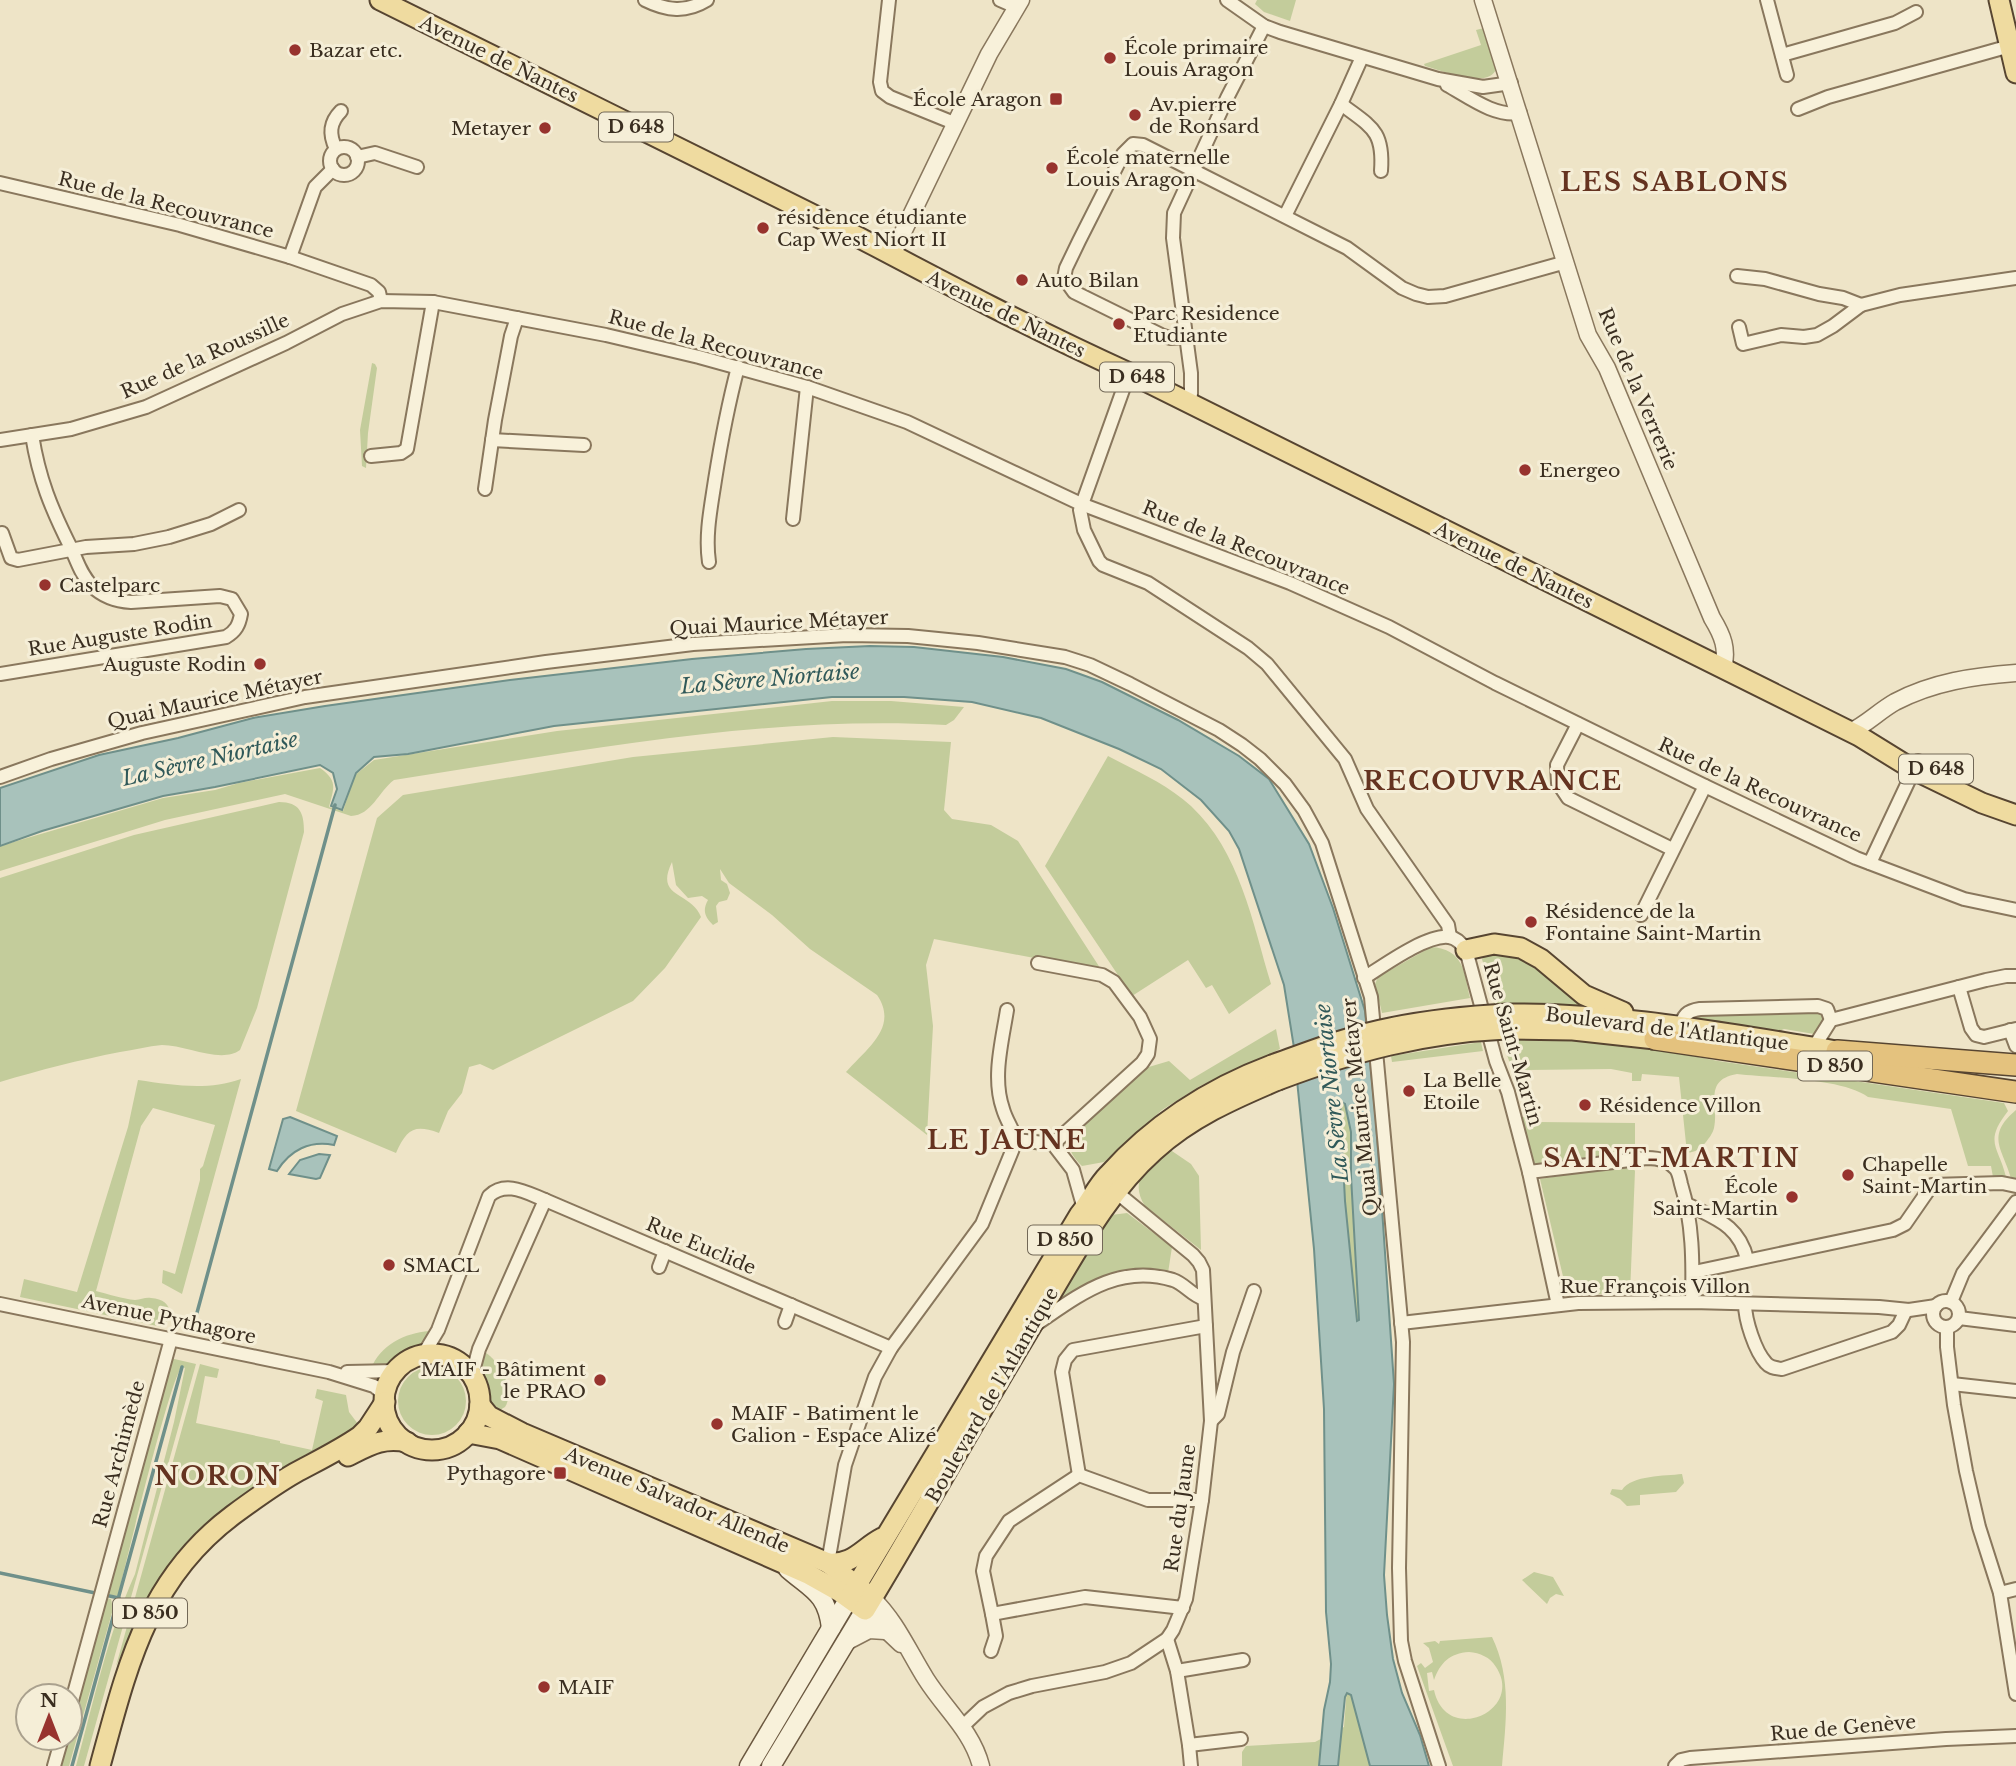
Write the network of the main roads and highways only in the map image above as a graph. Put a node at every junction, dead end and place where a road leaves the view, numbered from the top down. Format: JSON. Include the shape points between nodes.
{"nodes":[{"id":1,"x":380,"y":0,"type":"edge"},
{"id":2,"x":1999,"y":0,"type":"edge"},
{"id":3,"x":2014,"y":58,"type":"edge"},
{"id":4,"x":1855,"y":734,"type":"junction"},
{"id":5,"x":1916,"y":765,"type":"junction"},
{"id":6,"x":2012,"y":813,"type":"edge"},
{"id":7,"x":1466,"y":950,"type":"road end"},
{"id":8,"x":1666,"y":1031,"type":"junction"},
{"id":9,"x":1837,"y":1051,"type":"junction"},
{"id":10,"x":2016,"y":1065,"type":"edge"},
{"id":11,"x":1275,"y":1072,"type":"junction"},
{"id":12,"x":2016,"y":1080,"type":"edge"},
{"id":13,"x":2016,"y":1092,"type":"edge"},
{"id":14,"x":385,"y":1399,"type":"junction"},
{"id":15,"x":480,"y":1405,"type":"junction"},
{"id":16,"x":468,"y":1433,"type":"junction"},
{"id":17,"x":407,"y":1442,"type":"junction"},
{"id":18,"x":259,"y":1498,"type":"junction"},
{"id":19,"x":887,"y":1535,"type":"junction"},
{"id":20,"x":775,"y":1559,"type":"junction"},
{"id":21,"x":828,"y":1563,"type":"junction"},
{"id":22,"x":853,"y":1592,"type":"junction"},
{"id":23,"x":869,"y":1604,"type":"junction"},
{"id":24,"x":831,"y":1628,"type":"junction"},
{"id":25,"x":100,"y":1766,"type":"edge"},
{"id":26,"x":749,"y":1766,"type":"edge"},
{"id":27,"x":771,"y":1766,"type":"edge"}],
"edges":[{"from":1,"to":4,"type":"main road","name":"Avenue de Nantes","number":"D 648","via":[[1047,336]]},
{"from":2,"to":3,"type":"main road"},
{"from":4,"to":5,"type":"main road","name":"Avenue de Nantes","number":"D 648"},
{"from":4,"to":5,"type":"main road","name":"Avenue de Nantes","number":"D 648"},
{"from":5,"to":6,"type":"main road","name":"Avenue de Nantes","number":"D 648","via":[[1982,803]]},
{"from":7,"to":8,"type":"main road","via":[[1494,944],[1521,948],[1594,1001]]},
{"from":8,"to":9,"type":"main road","name":"Boulevard de l'Atlantique","number":"D 850"},
{"from":8,"to":11,"type":"main road","name":"Boulevard de l'Atlantique","number":"D 850","bridge":true,"via":[[1573,1030],[1506,1022]]},
{"from":8,"to":13,"type":"highway","name":"Boulevard de l'Atlantique","number":"D 850"},
{"from":9,"to":10,"type":"highway"},
{"from":9,"to":12,"type":"highway","name":"Boulevard de l'Atlantique","number":"D 850"},
{"from":11,"to":19,"type":"main road","name":"Boulevard de l'Atlantique","number":"D 850","via":[[1241,1076],[1205,1095],[1156,1128],[1105,1177]]},
{"from":11,"to":23,"type":"main road","name":"Boulevard de l'Atlantique","number":"D 850","via":[[1194,1119],[1152,1152],[1115,1191]]},
{"from":14,"to":15,"type":"main road","via":[[390,1380],[405,1362],[437,1354],[451,1357],[472,1375]]},
{"from":14,"to":17,"type":"main road","via":[[391,1425]]},
{"from":14,"to":18,"type":"main road","number":"D 850","via":[[360,1436]]},
{"from":15,"to":16,"type":"main road"},
{"from":15,"to":21,"type":"main road","name":"Avenue Salvador Allende","via":[[493,1419],[546,1445]]},
{"from":16,"to":17,"type":"main road","via":[[440,1449]]},
{"from":16,"to":20,"type":"main road","name":"Avenue Salvador Allende","via":[[500,1439]]},
{"from":17,"to":18,"type":"main road","number":"D 850","via":[[386,1439],[371,1443]]},
{"from":18,"to":25,"type":"main road","number":"D 850","via":[[204,1540],[155,1605],[131,1655]]},
{"from":19,"to":21,"type":"main road","name":"Boulevard de l'Atlantique","via":[[851,1560]]},
{"from":19,"to":22,"type":"main road","name":"Boulevard de l'Atlantique","number":"D 850"},
{"from":20,"to":22,"type":"main road","name":"Avenue Salvador Allende"},
{"from":20,"to":24,"type":"main road","via":[[821,1596]]},
{"from":21,"to":22,"type":"main road","name":"Avenue Salvador Allende"},
{"from":22,"to":23,"type":"main road","name":"Avenue Salvador Allende"},
{"from":22,"to":24,"type":"main road","name":"Boulevard de l'Atlantique"},
{"from":23,"to":27,"type":"main road","name":"Boulevard de l'Atlantique"},
{"from":24,"to":26,"type":"main road","name":"Boulevard de l'Atlantique"}]}
